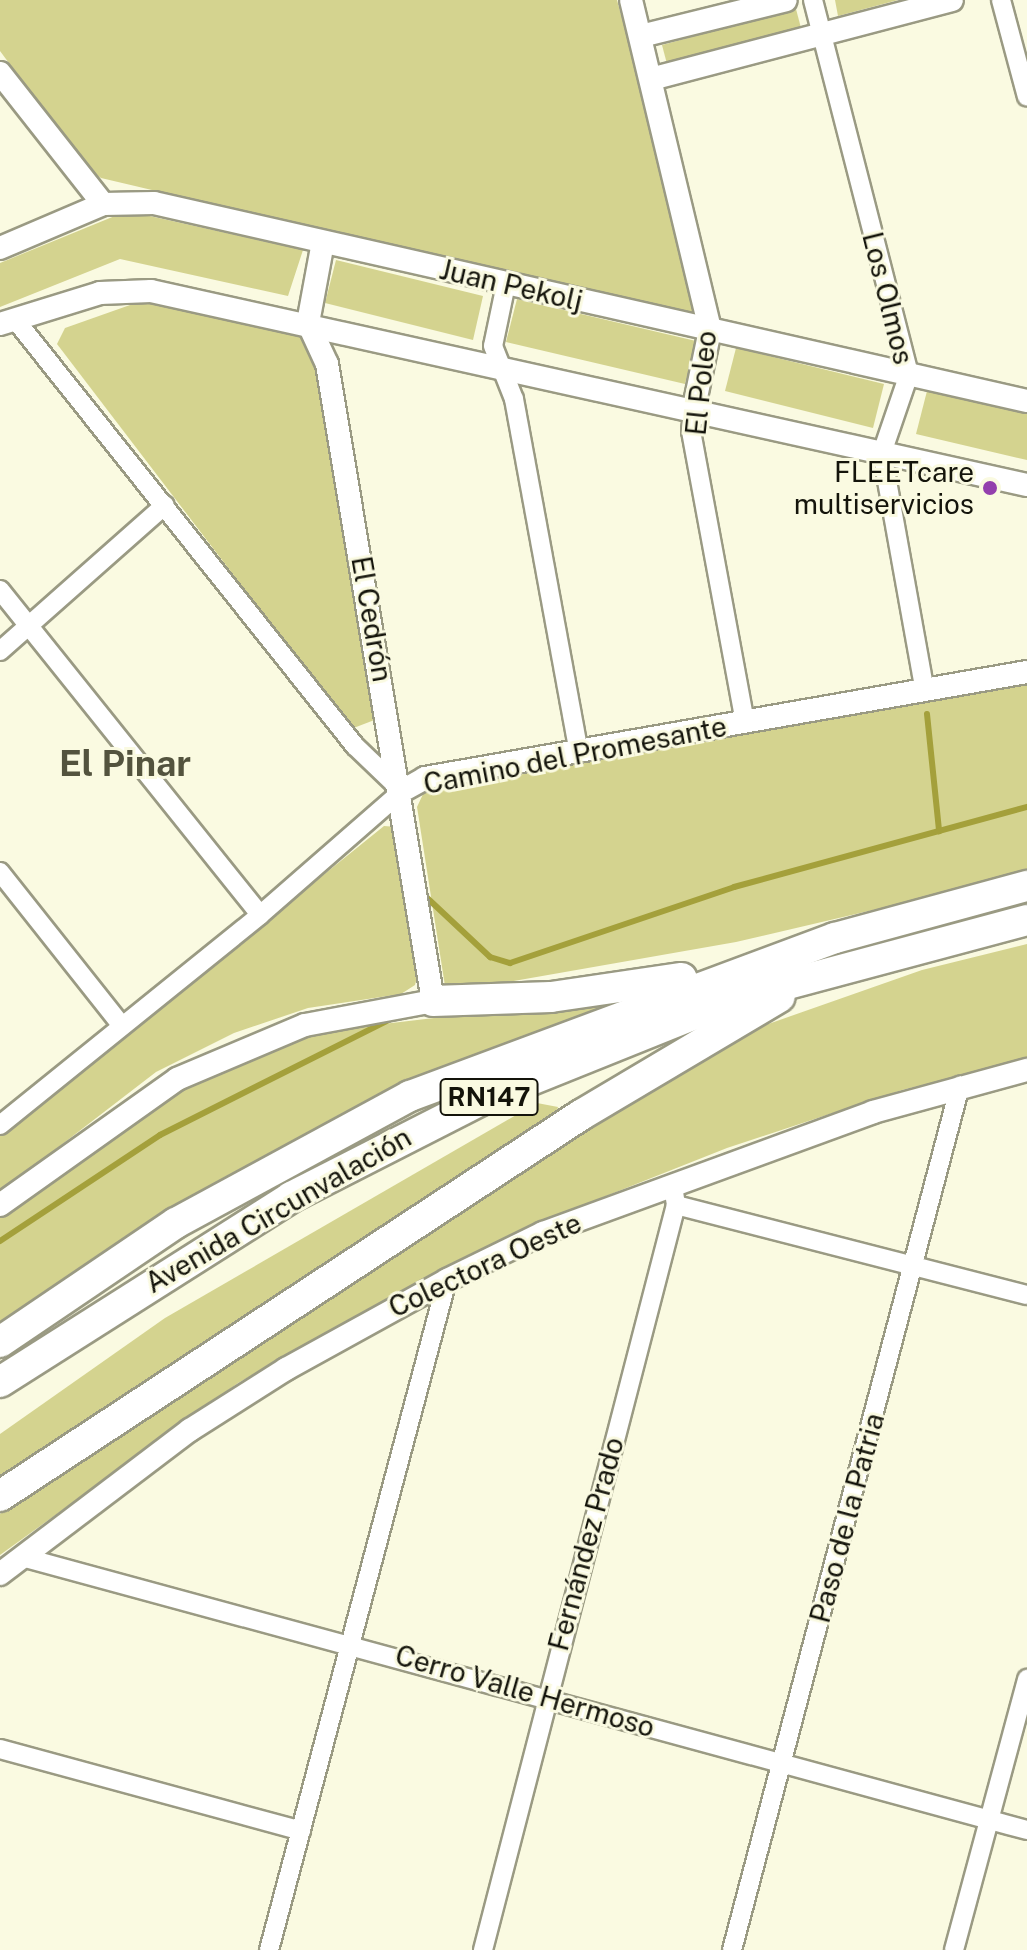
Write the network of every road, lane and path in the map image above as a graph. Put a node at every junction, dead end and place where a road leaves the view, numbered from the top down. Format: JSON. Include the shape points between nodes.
{"nodes":[{"id":1,"x":631,"y":0,"type":"edge"},
{"id":2,"x":786,"y":0,"type":"edge"},
{"id":3,"x":813,"y":0,"type":"edge"},
{"id":4,"x":952,"y":0,"type":"edge"},
{"id":5,"x":1001,"y":0,"type":"edge"},
{"id":6,"x":821,"y":35,"type":"junction"},
{"id":7,"x":641,"y":36,"type":"junction"},
{"id":8,"x":0,"y":73,"type":"edge"},
{"id":9,"x":651,"y":79,"type":"junction"},
{"id":10,"x":1027,"y":97,"type":"edge"},
{"id":11,"x":103,"y":204,"type":"junction"},
{"id":12,"x":323,"y":242,"type":"junction"},
{"id":13,"x":0,"y":248,"type":"edge"},
{"id":14,"x":506,"y":284,"type":"junction"},
{"id":15,"x":7,"y":321,"type":"edge"},
{"id":16,"x":308,"y":323,"type":"junction"},
{"id":17,"x":710,"y":330,"type":"junction"},
{"id":18,"x":499,"y":368,"type":"junction"},
{"id":19,"x":909,"y":374,"type":"junction"},
{"id":20,"x":1027,"y":401,"type":"edge"},
{"id":21,"x":693,"y":412,"type":"junction"},
{"id":22,"x":882,"y":453,"type":"junction"},
{"id":23,"x":1027,"y":485,"type":"edge"},
{"id":24,"x":165,"y":505,"type":"junction"},
{"id":25,"x":0,"y":590,"type":"edge"},
{"id":26,"x":30,"y":627,"type":"junction"},
{"id":27,"x":0,"y":651,"type":"edge"},
{"id":28,"x":1027,"y":672,"type":"edge"},
{"id":29,"x":925,"y":691,"type":"junction"},
{"id":30,"x":745,"y":723,"type":"junction"},
{"id":31,"x":579,"y":752,"type":"junction"},
{"id":32,"x":402,"y":791,"type":"junction"},
{"id":33,"x":0,"y":872,"type":"edge"},
{"id":34,"x":1027,"y":886,"type":"edge"},
{"id":35,"x":260,"y":915,"type":"junction"},
{"id":36,"x":1027,"y":920,"type":"edge"},
{"id":37,"x":835,"y":938,"type":"junction"},
{"id":38,"x":829,"y":972,"type":"junction"},
{"id":39,"x":433,"y":1001,"type":"junction"},
{"id":40,"x":122,"y":1026,"type":"junction"},
{"id":41,"x":1027,"y":1070,"type":"edge"},
{"id":42,"x":960,"y":1086,"type":"junction"},
{"id":43,"x":0,"y":1125,"type":"edge"},
{"id":44,"x":674,"y":1195,"type":"junction"},
{"id":45,"x":0,"y":1205,"type":"edge"},
{"id":46,"x":912,"y":1267,"type":"junction"},
{"id":47,"x":447,"y":1280,"type":"junction"},
{"id":48,"x":1027,"y":1295,"type":"edge"},
{"id":49,"x":0,"y":1342,"type":"edge"},
{"id":50,"x":0,"y":1382,"type":"edge"},
{"id":51,"x":0,"y":1496,"type":"edge"},
{"id":52,"x":22,"y":1557,"type":"junction"},
{"id":53,"x":0,"y":1574,"type":"edge"},
{"id":54,"x":352,"y":1643,"type":"junction"},
{"id":55,"x":1027,"y":1679,"type":"edge"},
{"id":56,"x":547,"y":1696,"type":"junction"},
{"id":57,"x":0,"y":1749,"type":"edge"},
{"id":58,"x":783,"y":1765,"type":"junction"},
{"id":59,"x":989,"y":1819,"type":"junction"},
{"id":60,"x":1027,"y":1830,"type":"edge"},
{"id":61,"x":301,"y":1831,"type":"junction"},
{"id":62,"x":269,"y":1950,"type":"edge"},
{"id":63,"x":483,"y":1950,"type":"edge"},
{"id":64,"x":732,"y":1950,"type":"edge"},
{"id":65,"x":954,"y":1950,"type":"edge"}],
"edges":[{"from":1,"to":7,"type":"street","name":"El Poleo"},
{"from":2,"to":7,"type":"street"},
{"from":3,"to":6,"type":"street","name":"Los Olmos"},
{"from":4,"to":6,"type":"street"},
{"from":5,"to":10,"type":"street"},
{"from":6,"to":9,"type":"street"},
{"from":6,"to":19,"type":"street","name":"Los Olmos"},
{"from":7,"to":9,"type":"street","name":"El Poleo"},
{"from":8,"to":11,"type":"street"},
{"from":9,"to":17,"type":"street","name":"El Poleo"},
{"from":11,"to":12,"type":"street","name":"Juan Pekolj","via":[[154,203]]},
{"from":11,"to":13,"type":"street","name":"Juan Pekolj"},
{"from":12,"to":14,"type":"street","name":"Juan Pekolj"},
{"from":12,"to":16,"type":"street"},
{"from":14,"to":17,"type":"street","name":"Juan Pekolj"},
{"from":14,"to":18,"type":"street","via":[[493,346]]},
{"from":15,"to":16,"type":"street","via":[[122,290],[151,291]]},
{"from":15,"to":24,"type":"street"},
{"from":16,"to":18,"type":"street"},
{"from":16,"to":32,"type":"street","name":"El Cedrón","via":[[327,364]]},
{"from":17,"to":19,"type":"street","name":"Juan Pekolj"},
{"from":17,"to":21,"type":"street","name":"El Poleo"},
{"from":18,"to":21,"type":"street"},
{"from":18,"to":31,"type":"street","via":[[514,399]]},
{"from":19,"to":20,"type":"street","name":"Juan Pekolj"},
{"from":19,"to":22,"type":"street","name":"Los Olmos"},
{"from":21,"to":22,"type":"street"},
{"from":21,"to":30,"type":"street","name":"El Poleo","via":[[691,431]]},
{"from":22,"to":23,"type":"street"},
{"from":22,"to":29,"type":"street","name":"Los Olmos"},
{"from":24,"to":26,"type":"street"},
{"from":24,"to":32,"type":"street","via":[[363,757]]},
{"from":25,"to":26,"type":"street"},
{"from":26,"to":27,"type":"street"},
{"from":26,"to":35,"type":"street"},
{"from":28,"to":29,"type":"street","name":"Camino del Promesante"},
{"from":29,"to":30,"type":"street","name":"Camino del Promesante"},
{"from":30,"to":31,"type":"street","name":"Camino del Promesante"},
{"from":31,"to":32,"type":"street","name":"Camino del Promesante","via":[[425,778]]},
{"from":32,"to":35,"type":"street","name":"Camino del Promesante"},
{"from":32,"to":39,"type":"street","name":"El Cedrón"},
{"from":33,"to":40,"type":"street"},
{"from":34,"to":37,"type":"highway","name":"Avenida Circunvalación","number":"RN147"},
{"from":35,"to":40,"type":"street","name":"Camino del Promesante"},
{"from":36,"to":38,"type":"highway","name":"Avenida Circunvalación","number":"RN147"},
{"from":37,"to":39,"type":"highway","via":[[665,982],[609,991]]},
{"from":37,"to":49,"type":"highway","name":"Avenida Circunvalación","number":"RN147","via":[[410,1096],[176,1223]]},
{"from":38,"to":50,"type":"highway","name":"Avenida Circunvalación","number":"RN147","via":[[732,999],[403,1136],[184,1260]]},
{"from":38,"to":51,"type":"highway","via":[[694,1045],[581,1115]]},
{"from":39,"to":45,"type":"street","via":[[305,1025],[190,1072],[61,1157]]},
{"from":40,"to":43,"type":"street","name":"Camino del Promesante"},
{"from":41,"to":42,"type":"street","name":"Colectora Oeste"},
{"from":42,"to":44,"type":"street","name":"Colectora Oeste","via":[[873,1112]]},
{"from":42,"to":46,"type":"street","name":"Paso de la Patria"},
{"from":44,"to":46,"type":"street"},
{"from":44,"to":47,"type":"street","name":"Colectora Oeste","via":[[543,1233]]},
{"from":44,"to":56,"type":"street","name":"Fernández Prado"},
{"from":46,"to":48,"type":"street"},
{"from":46,"to":58,"type":"street","name":"Paso de la Patria"},
{"from":47,"to":52,"type":"street","name":"Colectora Oeste","via":[[286,1369],[190,1430]]},
{"from":47,"to":54,"type":"street"},
{"from":52,"to":53,"type":"street","name":"Colectora Oeste"},
{"from":52,"to":54,"type":"street","name":"Cerro Valle Hermoso"},
{"from":54,"to":56,"type":"street","name":"Cerro Valle Hermoso"},
{"from":54,"to":61,"type":"street"},
{"from":55,"to":59,"type":"street"},
{"from":56,"to":58,"type":"street","name":"Cerro Valle Hermoso"},
{"from":56,"to":63,"type":"street","name":"Fernández Prado"},
{"from":57,"to":61,"type":"street"},
{"from":58,"to":59,"type":"street","name":"Cerro Valle Hermoso"},
{"from":58,"to":64,"type":"street","name":"Paso de la Patria"},
{"from":59,"to":60,"type":"street","name":"Cerro Valle Hermoso"},
{"from":59,"to":65,"type":"street"},
{"from":61,"to":62,"type":"street"}]}
